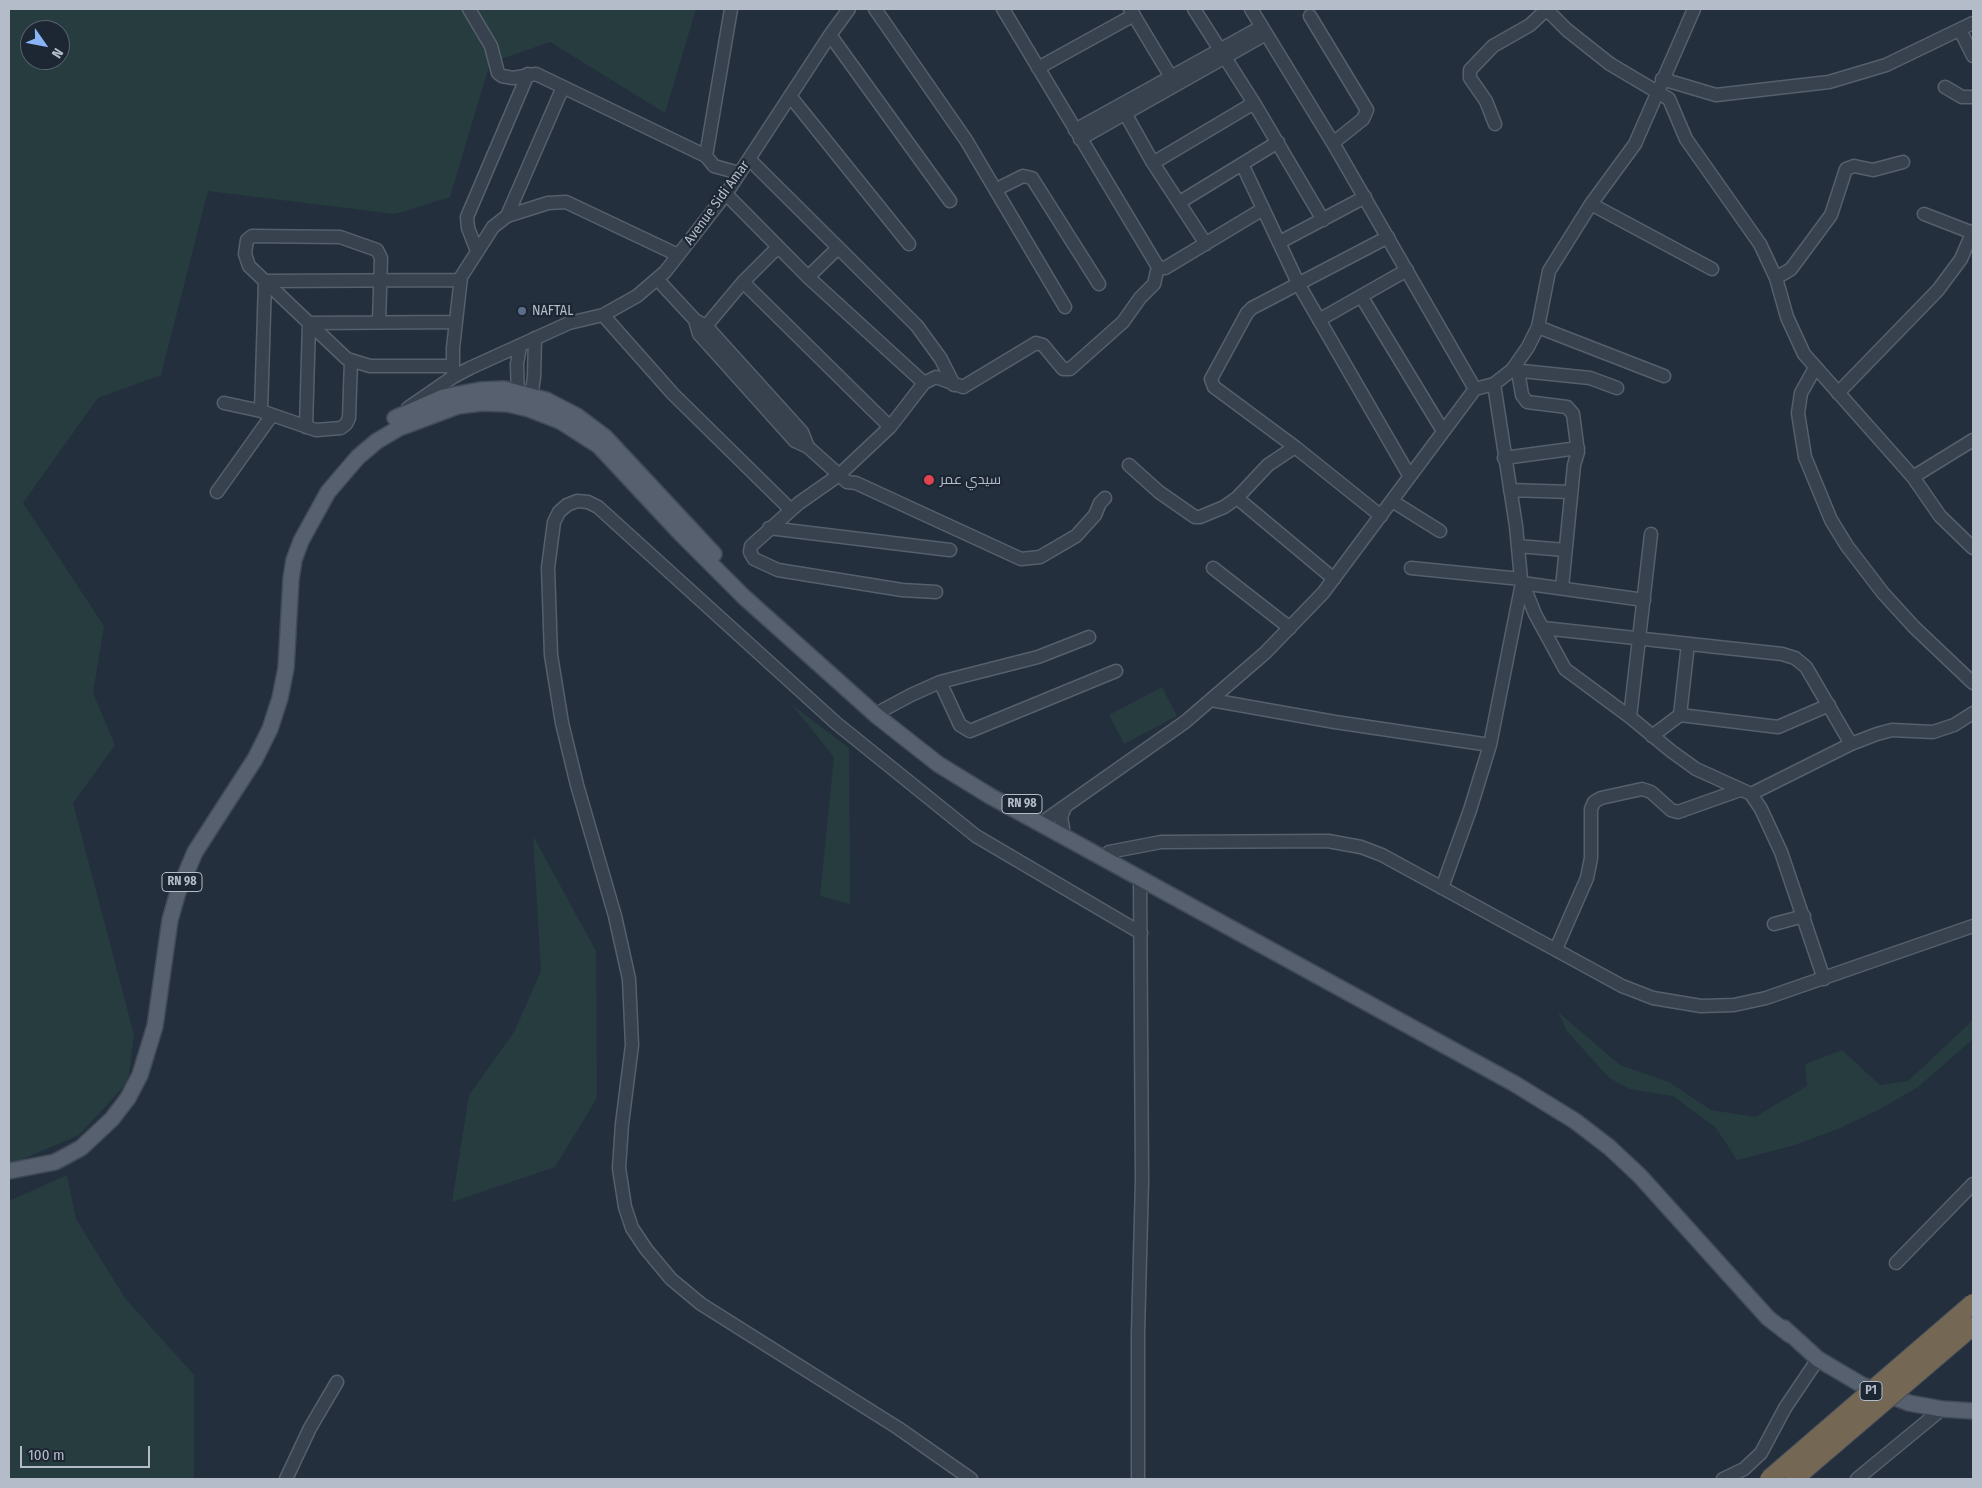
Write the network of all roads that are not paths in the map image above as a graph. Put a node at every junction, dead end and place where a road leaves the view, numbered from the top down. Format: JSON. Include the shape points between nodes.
{"nodes":[{"id":1,"x":469,"y":9,"type":"edge"},
{"id":2,"x":731,"y":9,"type":"edge"},
{"id":3,"x":849,"y":9,"type":"edge"},
{"id":4,"x":875,"y":9,"type":"edge"},
{"id":5,"x":1003,"y":9,"type":"edge"},
{"id":6,"x":1194,"y":9,"type":"edge"},
{"id":7,"x":1251,"y":9,"type":"edge"},
{"id":8,"x":1546,"y":9,"type":"edge"},
{"id":9,"x":1694,"y":9,"type":"edge"},
{"id":10,"x":1132,"y":12,"type":"edge"},
{"id":11,"x":1310,"y":16,"type":"dead end"},
{"id":12,"x":1973,"y":23,"type":"edge"},
{"id":13,"x":1264,"y":30,"type":"junction"},
{"id":14,"x":1960,"y":30,"type":"junction"},
{"id":15,"x":830,"y":35,"type":"junction"},
{"id":16,"x":1222,"y":53,"type":"junction"},
{"id":17,"x":1973,"y":56,"type":"edge"},
{"id":18,"x":1038,"y":68,"type":"junction"},
{"id":19,"x":528,"y":74,"type":"junction"},
{"id":20,"x":1662,"y":79,"type":"junction"},
{"id":21,"x":1173,"y":81,"type":"junction"},
{"id":22,"x":563,"y":87,"type":"junction"},
{"id":23,"x":1945,"y":87,"type":"dead end"},
{"id":24,"x":1657,"y":92,"type":"junction"},
{"id":25,"x":790,"y":96,"type":"junction"},
{"id":26,"x":1973,"y":97,"type":"edge"},
{"id":27,"x":1254,"y":103,"type":"junction"},
{"id":28,"x":1122,"y":108,"type":"junction"},
{"id":29,"x":1495,"y":124,"type":"dead end"},
{"id":30,"x":1078,"y":135,"type":"junction"},
{"id":31,"x":1278,"y":142,"type":"junction"},
{"id":32,"x":1333,"y":143,"type":"junction"},
{"id":33,"x":706,"y":156,"type":"junction"},
{"id":34,"x":749,"y":159,"type":"junction"},
{"id":35,"x":1903,"y":162,"type":"dead end"},
{"id":36,"x":1153,"y":163,"type":"junction"},
{"id":37,"x":1242,"y":164,"type":"junction"},
{"id":38,"x":739,"y":173,"type":"junction"},
{"id":39,"x":998,"y":190,"type":"junction"},
{"id":40,"x":726,"y":194,"type":"junction"},
{"id":41,"x":1365,"y":197,"type":"junction"},
{"id":42,"x":950,"y":201,"type":"dead end"},
{"id":43,"x":1180,"y":202,"type":"junction"},
{"id":44,"x":1591,"y":204,"type":"junction"},
{"id":45,"x":1263,"y":209,"type":"junction"},
{"id":46,"x":1924,"y":214,"type":"dead end"},
{"id":47,"x":507,"y":216,"type":"junction"},
{"id":48,"x":1323,"y":220,"type":"junction"},
{"id":49,"x":1973,"y":232,"type":"edge"},
{"id":50,"x":1388,"y":237,"type":"junction"},
{"id":51,"x":1280,"y":242,"type":"junction"},
{"id":52,"x":909,"y":244,"type":"dead end"},
{"id":53,"x":1206,"y":244,"type":"junction"},
{"id":54,"x":777,"y":248,"type":"junction"},
{"id":55,"x":838,"y":248,"type":"junction"},
{"id":56,"x":477,"y":251,"type":"junction"},
{"id":57,"x":678,"y":255,"type":"junction"},
{"id":58,"x":1158,"y":267,"type":"junction"},
{"id":59,"x":1712,"y":269,"type":"dead end"},
{"id":60,"x":1407,"y":270,"type":"junction"},
{"id":61,"x":808,"y":277,"type":"junction"},
{"id":62,"x":1776,"y":278,"type":"junction"},
{"id":63,"x":381,"y":279,"type":"junction"},
{"id":64,"x":657,"y":279,"type":"junction"},
{"id":65,"x":460,"y":280,"type":"junction"},
{"id":66,"x":265,"y":281,"type":"junction"},
{"id":67,"x":743,"y":282,"type":"junction"},
{"id":68,"x":1099,"y":284,"type":"dead end"},
{"id":69,"x":1299,"y":285,"type":"junction"},
{"id":70,"x":1361,"y":296,"type":"junction"},
{"id":71,"x":1065,"y":307,"type":"dead end"},
{"id":72,"x":603,"y":315,"type":"junction"},
{"id":73,"x":1319,"y":320,"type":"junction"},
{"id":74,"x":379,"y":322,"type":"junction"},
{"id":75,"x":456,"y":322,"type":"junction"},
{"id":76,"x":309,"y":323,"type":"junction"},
{"id":77,"x":1538,"y":327,"type":"junction"},
{"id":78,"x":703,"y":330,"type":"junction"},
{"id":79,"x":535,"y":338,"type":"junction"},
{"id":80,"x":520,"y":346,"type":"junction"},
{"id":81,"x":351,"y":361,"type":"junction"},
{"id":82,"x":1815,"y":368,"type":"junction"},
{"id":83,"x":453,"y":371,"type":"junction"},
{"id":84,"x":1515,"y":371,"type":"junction"},
{"id":85,"x":1664,"y":376,"type":"dead end"},
{"id":86,"x":924,"y":383,"type":"junction"},
{"id":87,"x":954,"y":385,"type":"junction"},
{"id":88,"x":1487,"y":388,"type":"junction"},
{"id":89,"x":1617,"y":388,"type":"dead end"},
{"id":90,"x":1838,"y":393,"type":"junction"},
{"id":91,"x":524,"y":401,"type":"junction"},
{"id":92,"x":224,"y":403,"type":"dead end"},
{"id":93,"x":267,"y":413,"type":"junction"},
{"id":94,"x":394,"y":418,"type":"junction"},
{"id":95,"x":306,"y":427,"type":"junction"},
{"id":96,"x":890,"y":427,"type":"junction"},
{"id":97,"x":1443,"y":431,"type":"junction"},
{"id":98,"x":1973,"y":440,"type":"edge"},
{"id":99,"x":1294,"y":447,"type":"junction"},
{"id":100,"x":1578,"y":448,"type":"junction"},
{"id":101,"x":1504,"y":458,"type":"junction"},
{"id":102,"x":1128,"y":465,"type":"dead end"},
{"id":103,"x":839,"y":475,"type":"junction"},
{"id":104,"x":1409,"y":475,"type":"junction"},
{"id":105,"x":1913,"y":476,"type":"junction"},
{"id":106,"x":1510,"y":490,"type":"junction"},
{"id":107,"x":218,"y":492,"type":"dead end"},
{"id":108,"x":1571,"y":492,"type":"junction"},
{"id":109,"x":1105,"y":498,"type":"dead end"},
{"id":110,"x":1237,"y":498,"type":"junction"},
{"id":111,"x":1392,"y":501,"type":"junction"},
{"id":112,"x":791,"y":510,"type":"junction"},
{"id":113,"x":1381,"y":516,"type":"junction"},
{"id":114,"x":768,"y":528,"type":"junction"},
{"id":115,"x":1440,"y":531,"type":"dead end"},
{"id":116,"x":1651,"y":534,"type":"dead end"},
{"id":117,"x":301,"y":541,"type":"junction"},
{"id":118,"x":1518,"y":546,"type":"junction"},
{"id":119,"x":1973,"y":548,"type":"edge"},
{"id":120,"x":950,"y":550,"type":"dead end"},
{"id":121,"x":1565,"y":550,"type":"junction"},
{"id":122,"x":1213,"y":568,"type":"dead end"},
{"id":123,"x":1411,"y":568,"type":"dead end"},
{"id":124,"x":1334,"y":579,"type":"junction"},
{"id":125,"x":1522,"y":581,"type":"junction"},
{"id":126,"x":1562,"y":588,"type":"junction"},
{"id":127,"x":936,"y":592,"type":"dead end"},
{"id":128,"x":1644,"y":600,"type":"junction"},
{"id":129,"x":1290,"y":628,"type":"junction"},
{"id":130,"x":1543,"y":628,"type":"junction"},
{"id":131,"x":1089,"y":638,"type":"dead end"},
{"id":132,"x":1640,"y":638,"type":"junction"},
{"id":133,"x":1688,"y":644,"type":"junction"},
{"id":134,"x":1116,"y":672,"type":"dead end"},
{"id":135,"x":940,"y":682,"type":"junction"},
{"id":136,"x":1973,"y":682,"type":"edge"},
{"id":137,"x":1211,"y":700,"type":"junction"},
{"id":138,"x":1829,"y":705,"type":"junction"},
{"id":139,"x":883,"y":710,"type":"junction"},
{"id":140,"x":1973,"y":713,"type":"edge"},
{"id":141,"x":1680,"y":715,"type":"junction"},
{"id":142,"x":1630,"y":717,"type":"junction"},
{"id":143,"x":1652,"y":736,"type":"junction"},
{"id":144,"x":1851,"y":744,"type":"junction"},
{"id":145,"x":1490,"y":745,"type":"junction"},
{"id":146,"x":1746,"y":792,"type":"junction"},
{"id":147,"x":1064,"y":807,"type":"junction"},
{"id":148,"x":1047,"y":820,"type":"junction"},
{"id":149,"x":1063,"y":828,"type":"junction"},
{"id":150,"x":1109,"y":852,"type":"junction"},
{"id":151,"x":1140,"y":879,"type":"junction"},
{"id":152,"x":1442,"y":888,"type":"junction"},
{"id":153,"x":1804,"y":916,"type":"junction"},
{"id":154,"x":1774,"y":924,"type":"dead end"},
{"id":155,"x":1973,"y":926,"type":"edge"},
{"id":156,"x":1142,"y":933,"type":"junction"},
{"id":157,"x":1556,"y":950,"type":"junction"},
{"id":158,"x":1824,"y":979,"type":"junction"},
{"id":159,"x":9,"y":1171,"type":"edge"},
{"id":160,"x":1973,"y":1184,"type":"edge"},
{"id":161,"x":1896,"y":1263,"type":"dead end"},
{"id":162,"x":1973,"y":1303,"type":"edge"},
{"id":163,"x":1973,"y":1326,"type":"edge"},
{"id":164,"x":1790,"y":1335,"type":"junction"},
{"id":165,"x":1818,"y":1359,"type":"junction"},
{"id":166,"x":337,"y":1382,"type":"dead end"},
{"id":167,"x":1942,"y":1409,"type":"junction"},
{"id":168,"x":1973,"y":1410,"type":"edge"},
{"id":169,"x":286,"y":1479,"type":"edge"},
{"id":170,"x":970,"y":1479,"type":"edge"},
{"id":171,"x":1138,"y":1479,"type":"edge"},
{"id":172,"x":1723,"y":1479,"type":"edge"},
{"id":173,"x":1769,"y":1479,"type":"edge"},
{"id":174,"x":1794,"y":1479,"type":"edge"},
{"id":175,"x":1857,"y":1479,"type":"edge"}],
"edges":[{"from":1,"to":19,"type":"street","via":[[491,46],[498,73],[506,78]]},
{"from":2,"to":33,"type":"street"},
{"from":3,"to":15,"type":"street","name":"Avenue Sidi Amar"},
{"from":4,"to":39,"type":"street"},
{"from":5,"to":18,"type":"street"},
{"from":6,"to":16,"type":"street"},
{"from":7,"to":13,"type":"street"},
{"from":8,"to":24,"type":"street","via":[[1588,48]]},
{"from":8,"to":29,"type":"street","via":[[1530,25],[1494,46],[1470,70],[1470,78],[1486,101]]},
{"from":9,"to":20,"type":"street"},
{"from":10,"to":18,"type":"street"},
{"from":10,"to":21,"type":"street"},
{"from":11,"to":32,"type":"street","via":[[1367,110],[1363,119]]},
{"from":12,"to":14,"type":"street"},
{"from":13,"to":16,"type":"street"},
{"from":13,"to":32,"type":"street"},
{"from":14,"to":17,"type":"street"},
{"from":14,"to":20,"type":"street","via":[[1886,65],[1829,82],[1716,95]]},
{"from":15,"to":25,"type":"street","name":"Avenue Sidi Amar"},
{"from":15,"to":42,"type":"street"},
{"from":16,"to":21,"type":"street"},
{"from":16,"to":27,"type":"street"},
{"from":18,"to":30,"type":"street"},
{"from":19,"to":22,"type":"street","via":[[536,74]]},
{"from":19,"to":56,"type":"street","via":[[467,217]]},
{"from":20,"to":24,"type":"street"},
{"from":21,"to":28,"type":"street"},
{"from":22,"to":33,"type":"street"},
{"from":22,"to":47,"type":"street"},
{"from":23,"to":26,"type":"street","via":[[1962,97]]},
{"from":24,"to":44,"type":"street","via":[[1635,144]]},
{"from":24,"to":62,"type":"street","via":[[1671,102],[1686,140],[1751,229]]},
{"from":25,"to":34,"type":"street","name":"Avenue Sidi Amar"},
{"from":25,"to":52,"type":"street"},
{"from":27,"to":31,"type":"street"},
{"from":27,"to":36,"type":"street"},
{"from":28,"to":30,"type":"street"},
{"from":28,"to":36,"type":"street"},
{"from":30,"to":58,"type":"street"},
{"from":31,"to":37,"type":"street"},
{"from":31,"to":48,"type":"street"},
{"from":32,"to":41,"type":"street"},
{"from":33,"to":38,"type":"street","via":[[714,166]]},
{"from":34,"to":38,"type":"street","name":"Avenue Sidi Amar"},
{"from":34,"to":55,"type":"street"},
{"from":35,"to":62,"type":"street","via":[[1873,170],[1854,166],[1846,169],[1831,215],[1791,269]]},
{"from":36,"to":43,"type":"street"},
{"from":37,"to":43,"type":"street"},
{"from":37,"to":45,"type":"street"},
{"from":38,"to":40,"type":"street","name":"Avenue Sidi Amar"},
{"from":39,"to":68,"type":"street","via":[[1023,176],[1032,178]]},
{"from":39,"to":71,"type":"street"},
{"from":40,"to":54,"type":"street"},
{"from":40,"to":57,"type":"street","name":"Avenue Sidi Amar"},
{"from":41,"to":48,"type":"street"},
{"from":41,"to":50,"type":"street"},
{"from":43,"to":53,"type":"street"},
{"from":44,"to":59,"type":"street"},
{"from":44,"to":77,"type":"street","via":[[1549,271]]},
{"from":45,"to":51,"type":"street"},
{"from":45,"to":53,"type":"street"},
{"from":46,"to":49,"type":"street"},
{"from":47,"to":56,"type":"street","via":[[493,227]]},
{"from":47,"to":57,"type":"street","via":[[548,203],[566,202]]},
{"from":48,"to":51,"type":"street"},
{"from":49,"to":90,"type":"street","via":[[1961,259],[1938,290]]},
{"from":50,"to":60,"type":"street"},
{"from":50,"to":69,"type":"street"},
{"from":51,"to":69,"type":"street"},
{"from":53,"to":58,"type":"street","via":[[1166,268]]},
{"from":54,"to":61,"type":"street"},
{"from":54,"to":67,"type":"street"},
{"from":55,"to":61,"type":"street"},
{"from":55,"to":87,"type":"street","via":[[917,326]]},
{"from":56,"to":65,"type":"street"},
{"from":57,"to":64,"type":"street","name":"Avenue Sidi Amar"},
{"from":58,"to":87,"type":"street","via":[[1154,284],[1123,322],[1070,369],[1063,369],[1043,345],[1036,343],[963,387]]},
{"from":60,"to":70,"type":"street"},
{"from":60,"to":88,"type":"street"},
{"from":61,"to":86,"type":"street"},
{"from":62,"to":82,"type":"street","via":[[1798,343]]},
{"from":63,"to":65,"type":"street"},
{"from":63,"to":66,"type":"street"},
{"from":63,"to":66,"type":"street","via":[[380,252],[349,239],[252,236],[246,242],[245,258]]},
{"from":63,"to":74,"type":"street"},
{"from":64,"to":72,"type":"street","name":"Avenue Sidi Amar","via":[[637,296]]},
{"from":64,"to":78,"type":"street"},
{"from":65,"to":75,"type":"street"},
{"from":66,"to":76,"type":"street"},
{"from":66,"to":93,"type":"street"},
{"from":67,"to":78,"type":"street"},
{"from":67,"to":96,"type":"street"},
{"from":69,"to":73,"type":"street"},
{"from":69,"to":99,"type":"street","via":[[1247,312],[1211,379],[1214,387]]},
{"from":70,"to":73,"type":"street"},
{"from":70,"to":97,"type":"street"},
{"from":72,"to":79,"type":"street","name":"Avenue Sidi Amar"},
{"from":72,"to":112,"type":"street","via":[[673,394]]},
{"from":73,"to":104,"type":"street"},
{"from":74,"to":75,"type":"street"},
{"from":74,"to":76,"type":"street"},
{"from":75,"to":83,"type":"street"},
{"from":76,"to":81,"type":"street"},
{"from":76,"to":95,"type":"street"},
{"from":77,"to":84,"type":"street"},
{"from":77,"to":85,"type":"street"},
{"from":78,"to":103,"type":"street","via":[[795,441],[808,447]]},
{"from":79,"to":80,"type":"street","name":"Avenue Sidi Amar"},
{"from":79,"to":91,"type":"street"},
{"from":80,"to":83,"type":"street","name":"Avenue Sidi Amar"},
{"from":80,"to":91,"type":"street"},
{"from":81,"to":83,"type":"street","via":[[370,366]]},
{"from":81,"to":95,"type":"street","via":[[349,418],[346,424],[330,430]]},
{"from":82,"to":90,"type":"street"},
{"from":82,"to":136,"type":"street","via":[[1801,393],[1798,413],[1805,457],[1831,520],[1883,593]]},
{"from":83,"to":94,"type":"street"},
{"from":84,"to":88,"type":"street"},
{"from":84,"to":89,"type":"street","via":[[1590,378]]},
{"from":84,"to":100,"type":"street","via":[[1527,402],[1570,408]]},
{"from":86,"to":87,"type":"street","via":[[936,377]]},
{"from":86,"to":96,"type":"street"},
{"from":88,"to":97,"type":"street"},
{"from":88,"to":101,"type":"street"},
{"from":90,"to":105,"type":"street"},
{"from":91,"to":94,"type":"main road","number":"RN 98","via":[[492,389],[456,394]]},
{"from":91,"to":117,"type":"main road","number":"RN 98","via":[[458,406],[422,417],[388,434],[367,449],[341,475]]},
{"from":91,"to":139,"type":"main road","number":"RN 98","via":[[577,416],[605,437],[750,590]]},
{"from":91,"to":151,"type":"main road","number":"RN 98","via":[[599,446],[744,597],[917,749],[972,786]]},
{"from":92,"to":93,"type":"street"},
{"from":93,"to":95,"type":"street"},
{"from":93,"to":107,"type":"street"},
{"from":94,"to":117,"type":"main road","number":"RN 98","via":[[362,442],[335,472],[309,516]]},
{"from":96,"to":103,"type":"street"},
{"from":97,"to":104,"type":"street"},
{"from":98,"to":105,"type":"street"},
{"from":99,"to":110,"type":"street","via":[[1268,465]]},
{"from":99,"to":113,"type":"street"},
{"from":100,"to":101,"type":"street"},
{"from":100,"to":108,"type":"street"},
{"from":101,"to":106,"type":"street"},
{"from":102,"to":110,"type":"street","via":[[1148,484],[1195,517],[1224,507]]},
{"from":103,"to":109,"type":"street","via":[[847,482],[856,483],[1021,559],[1040,557],[1076,536]]},
{"from":103,"to":112,"type":"street"},
{"from":104,"to":111,"type":"street"},
{"from":105,"to":119,"type":"street","via":[[1940,516]]},
{"from":106,"to":108,"type":"street"},
{"from":106,"to":118,"type":"street"},
{"from":108,"to":121,"type":"street"},
{"from":110,"to":124,"type":"street"},
{"from":111,"to":113,"type":"street"},
{"from":111,"to":115,"type":"street"},
{"from":112,"to":114,"type":"street"},
{"from":113,"to":124,"type":"street"},
{"from":114,"to":120,"type":"street"},
{"from":114,"to":127,"type":"street","via":[[755,540],[750,552],[758,563],[778,570],[902,590]]},
{"from":116,"to":128,"type":"street"},
{"from":117,"to":159,"type":"main road","number":"RN 98","via":[[291,579],[286,668],[276,714],[255,759],[202,840],[183,879],[170,920],[156,1026],[140,1075],[112,1119],[81,1148],[55,1162]]},
{"from":118,"to":121,"type":"street"},
{"from":118,"to":125,"type":"street"},
{"from":121,"to":126,"type":"street"},
{"from":122,"to":129,"type":"street"},
{"from":123,"to":125,"type":"street"},
{"from":124,"to":129,"type":"street"},
{"from":125,"to":126,"type":"street"},
{"from":125,"to":130,"type":"street"},
{"from":125,"to":145,"type":"street"},
{"from":126,"to":128,"type":"street"},
{"from":128,"to":132,"type":"street"},
{"from":129,"to":137,"type":"street"},
{"from":130,"to":132,"type":"street"},
{"from":130,"to":142,"type":"street","via":[[1564,670]]},
{"from":131,"to":135,"type":"street","via":[[1038,657]]},
{"from":132,"to":133,"type":"street"},
{"from":132,"to":142,"type":"street"},
{"from":133,"to":138,"type":"street","via":[[1794,658],[1806,667]]},
{"from":133,"to":141,"type":"street"},
{"from":134,"to":135,"type":"street","via":[[970,731],[960,725]]},
{"from":135,"to":139,"type":"street"},
{"from":137,"to":145,"type":"street"},
{"from":137,"to":147,"type":"street"},
{"from":138,"to":141,"type":"street","via":[[1778,727]]},
{"from":138,"to":144,"type":"street"},
{"from":139,"to":148,"type":"main road","number":"RN 98","via":[[946,758]]},
{"from":140,"to":144,"type":"street","via":[[1938,731],[1892,730]]},
{"from":141,"to":143,"type":"street"},
{"from":142,"to":143,"type":"street"},
{"from":143,"to":146,"type":"street","via":[[1696,768]]},
{"from":144,"to":146,"type":"street"},
{"from":145,"to":152,"type":"street"},
{"from":146,"to":153,"type":"street","via":[[1761,809],[1781,852]]},
{"from":146,"to":157,"type":"street","via":[[1678,812],[1642,789],[1594,802],[1587,878]]},
{"from":147,"to":148,"type":"street"},
{"from":147,"to":149,"type":"street","via":[[1061,817]]},
{"from":148,"to":149,"type":"main road","number":"RN 98"},
{"from":149,"to":150,"type":"main road","number":"RN 98"},
{"from":150,"to":152,"type":"street","via":[[1161,842],[1339,842],[1372,850]]},
{"from":150,"to":164,"type":"main road","number":"RN 98","via":[[1520,1076],[1579,1114],[1624,1150],[1662,1187]]},
{"from":151,"to":156,"type":"street"},
{"from":151,"to":164,"type":"main road","number":"RN 98","via":[[1509,1080],[1575,1122],[1640,1176],[1768,1318]]},
{"from":152,"to":157,"type":"street"},
{"from":153,"to":154,"type":"street"},
{"from":153,"to":158,"type":"street"},
{"from":155,"to":158,"type":"street"},
{"from":156,"to":170,"type":"street","via":[[976,836],[836,723],[598,508],[588,502],[577,501],[559,512],[554,522],[548,568],[551,656],[562,724],[615,916],[628,979],[632,1045],[619,1168],[632,1228],[671,1279],[701,1304],[898,1428]]},
{"from":156,"to":171,"type":"street"},
{"from":157,"to":158,"type":"street","via":[[1637,992],[1685,1005],[1750,1002]]},
{"from":160,"to":161,"type":"street"},
{"from":162,"to":173,"type":"highway","number":"P1","bridge":true},
{"from":163,"to":174,"type":"highway","number":"P1","bridge":true},
{"from":164,"to":165,"type":"main road","number":"RN 98"},
{"from":165,"to":167,"type":"main road","number":"RN 98","via":[[1846,1378],[1877,1392],[1909,1403]]},
{"from":165,"to":172,"type":"street","via":[[1785,1408],[1761,1453],[1744,1469]]},
{"from":166,"to":169,"type":"street"},
{"from":167,"to":168,"type":"main road","number":"RN 98"},
{"from":167,"to":175,"type":"street"}]}
